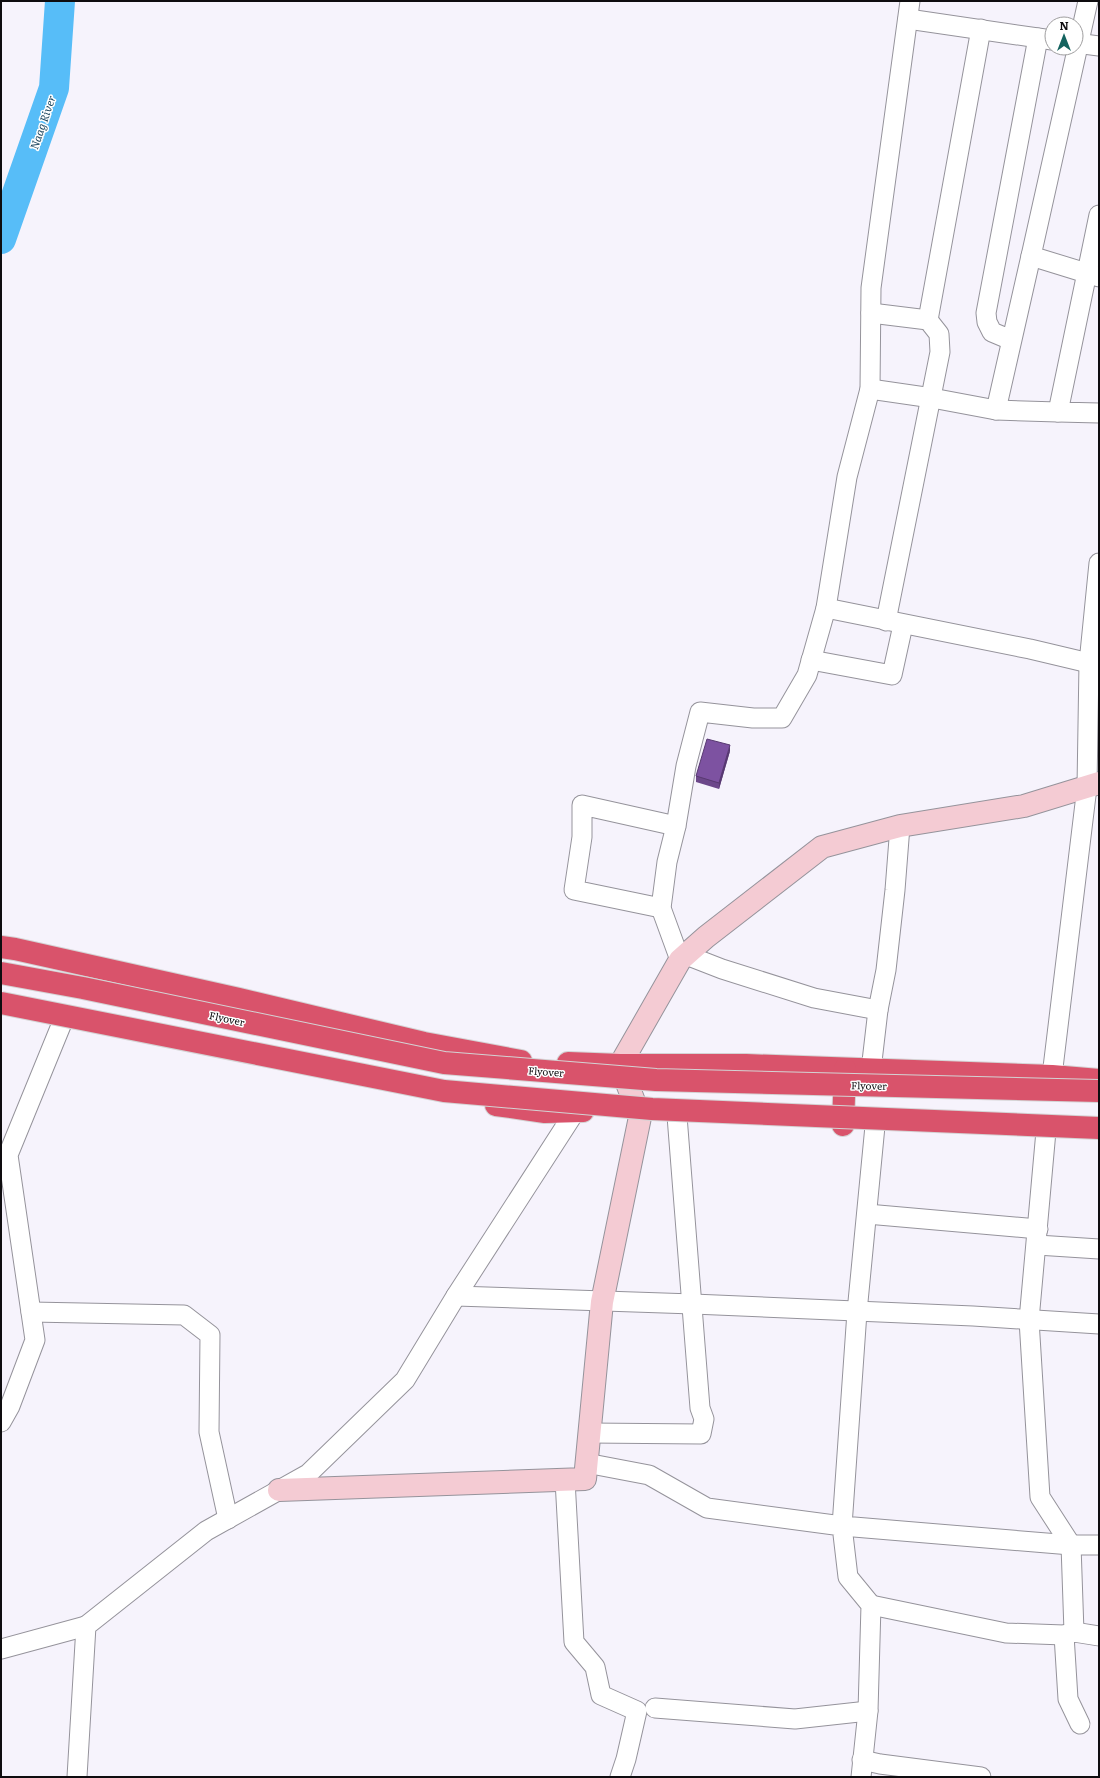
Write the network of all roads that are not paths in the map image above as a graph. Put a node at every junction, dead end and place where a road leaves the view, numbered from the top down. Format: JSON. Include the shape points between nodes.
{"nodes":[{"id":1,"x":1088,"y":1,"type":"edge"},
{"id":2,"x":909,"y":10,"type":"edge"},
{"id":3,"x":1084,"y":16,"type":"edge"},
{"id":4,"x":981,"y":29,"type":"junction"},
{"id":5,"x":1044,"y":39,"type":"edge"},
{"id":6,"x":1044,"y":44,"type":"edge"},
{"id":7,"x":1084,"y":44,"type":"edge"},
{"id":8,"x":1099,"y":46,"type":"edge"},
{"id":9,"x":1074,"y":56,"type":"edge"},
{"id":10,"x":1099,"y":216,"type":"edge"},
{"id":11,"x":1031,"y":256,"type":"junction"},
{"id":12,"x":1093,"y":275,"type":"edge"},
{"id":13,"x":871,"y":312,"type":"junction"},
{"id":14,"x":928,"y":320,"type":"junction"},
{"id":15,"x":1011,"y":340,"type":"junction"},
{"id":16,"x":870,"y":390,"type":"junction"},
{"id":17,"x":932,"y":398,"type":"junction"},
{"id":18,"x":996,"y":410,"type":"junction"},
{"id":19,"x":1058,"y":412,"type":"junction"},
{"id":20,"x":1099,"y":413,"type":"edge"},
{"id":21,"x":1099,"y":563,"type":"edge"},
{"id":22,"x":826,"y":608,"type":"junction"},
{"id":23,"x":894,"y":623,"type":"junction"},
{"id":24,"x":811,"y":660,"type":"junction"},
{"id":25,"x":1089,"y":663,"type":"junction"},
{"id":26,"x":1093,"y":785,"type":"edge"},
{"id":27,"x":676,"y":826,"type":"junction"},
{"id":28,"x":900,"y":826,"type":"junction"},
{"id":29,"x":661,"y":908,"type":"junction"},
{"id":30,"x":1,"y":947,"type":"edge"},
{"id":31,"x":683,"y":958,"type":"junction"},
{"id":32,"x":1,"y":973,"type":"edge"},
{"id":33,"x":1,"y":1003,"type":"edge"},
{"id":34,"x":878,"y":1010,"type":"junction"},
{"id":35,"x":1,"y":1012,"type":"edge"},
{"id":36,"x":62,"y":1023,"type":"junction"},
{"id":37,"x":620,"y":1065,"type":"junction"},
{"id":38,"x":845,"y":1069,"type":"junction"},
{"id":39,"x":871,"y":1070,"type":"junction"},
{"id":40,"x":1052,"y":1076,"type":"junction"},
{"id":41,"x":1099,"y":1080,"type":"edge"},
{"id":42,"x":1099,"y":1091,"type":"edge"},
{"id":43,"x":576,"y":1110,"type":"junction"},
{"id":44,"x":677,"y":1116,"type":"junction"},
{"id":45,"x":640,"y":1117,"type":"junction"},
{"id":46,"x":843,"y":1125,"type":"junction"},
{"id":47,"x":875,"y":1126,"type":"junction"},
{"id":48,"x":1099,"y":1128,"type":"edge"},
{"id":49,"x":1046,"y":1131,"type":"junction"},
{"id":50,"x":1099,"y":1134,"type":"edge"},
{"id":51,"x":867,"y":1214,"type":"junction"},
{"id":52,"x":1037,"y":1237,"type":"junction"},
{"id":53,"x":1099,"y":1249,"type":"edge"},
{"id":54,"x":456,"y":1296,"type":"junction"},
{"id":55,"x":602,"y":1302,"type":"junction"},
{"id":56,"x":693,"y":1304,"type":"junction"},
{"id":57,"x":31,"y":1312,"type":"junction"},
{"id":58,"x":857,"y":1312,"type":"junction"},
{"id":59,"x":1029,"y":1320,"type":"junction"},
{"id":60,"x":1099,"y":1324,"type":"edge"},
{"id":61,"x":1,"y":1422,"type":"edge"},
{"id":62,"x":589,"y":1433,"type":"junction"},
{"id":63,"x":586,"y":1464,"type":"junction"},
{"id":64,"x":565,"y":1480,"type":"junction"},
{"id":65,"x":279,"y":1490,"type":"junction"},
{"id":66,"x":228,"y":1519,"type":"junction"},
{"id":67,"x":842,"y":1526,"type":"junction"},
{"id":68,"x":1071,"y":1545,"type":"junction"},
{"id":69,"x":1099,"y":1546,"type":"edge"},
{"id":70,"x":871,"y":1605,"type":"junction"},
{"id":71,"x":86,"y":1626,"type":"junction"},
{"id":72,"x":1069,"y":1634,"type":"junction"},
{"id":73,"x":1099,"y":1636,"type":"edge"},
{"id":74,"x":1,"y":1649,"type":"edge"},
{"id":75,"x":655,"y":1708,"type":"dead end"},
{"id":76,"x":868,"y":1711,"type":"junction"},
{"id":77,"x":1080,"y":1724,"type":"dead end"},
{"id":78,"x":862,"y":1768,"type":"edge"},
{"id":79,"x":77,"y":1777,"type":"edge"},
{"id":80,"x":620,"y":1777,"type":"edge"},
{"id":81,"x":981,"y":1777,"type":"edge"}],
"edges":[{"from":1,"to":3,"type":"street"},
{"from":2,"to":4,"type":"street"},
{"from":2,"to":13,"type":"street","via":[[872,280]]},
{"from":4,"to":5,"type":"street"},
{"from":4,"to":14,"type":"street"},
{"from":6,"to":15,"type":"street","via":[[986,313],[986,322],[992,332]]},
{"from":7,"to":8,"type":"street"},
{"from":9,"to":11,"type":"street"},
{"from":10,"to":12,"type":"street"},
{"from":11,"to":12,"type":"street"},
{"from":11,"to":15,"type":"street"},
{"from":12,"to":19,"type":"street"},
{"from":13,"to":14,"type":"street"},
{"from":13,"to":16,"type":"street"},
{"from":14,"to":17,"type":"street","via":[[940,334],[940,352]]},
{"from":15,"to":18,"type":"street"},
{"from":16,"to":17,"type":"street"},
{"from":16,"to":22,"type":"street","via":[[847,477]]},
{"from":17,"to":18,"type":"street"},
{"from":17,"to":23,"type":"street","via":[[920,448]]},
{"from":18,"to":19,"type":"street"},
{"from":19,"to":20,"type":"street"},
{"from":21,"to":25,"type":"street"},
{"from":22,"to":23,"type":"street"},
{"from":22,"to":24,"type":"street"},
{"from":23,"to":24,"type":"street","via":[[892,675]]},
{"from":23,"to":25,"type":"street"},
{"from":24,"to":27,"type":"street","via":[[807,675],[782,718],[753,718],[700,712],[686,766]]},
{"from":25,"to":26,"type":"street"},
{"from":26,"to":28,"type":"street","via":[[1024,806]]},
{"from":26,"to":40,"type":"street"},
{"from":27,"to":29,"type":"street","via":[[667,862]]},
{"from":27,"to":29,"type":"street","via":[[582,805],[582,837],[574,890]]},
{"from":28,"to":31,"type":"street","via":[[822,847],[706,937]]},
{"from":28,"to":34,"type":"street","via":[[887,962]]},
{"from":29,"to":31,"type":"street"},
{"from":30,"to":37,"type":"highway","via":[[239,999],[424,1044],[518,1060]]},
{"from":31,"to":34,"type":"street","via":[[814,998]]},
{"from":31,"to":37,"type":"street"},
{"from":32,"to":42,"type":"highway","name":"Flyover","bridge":true,"via":[[444,1063],[656,1080]]},
{"from":33,"to":48,"type":"highway","bridge":true,"via":[[444,1091],[652,1109]]},
{"from":34,"to":39,"type":"street"},
{"from":35,"to":36,"type":"highway"},
{"from":36,"to":43,"type":"highway","via":[[162,1038],[444,1097],[545,1112]]},
{"from":36,"to":57,"type":"street","via":[[8,1155]]},
{"from":37,"to":38,"type":"highway","via":[[746,1065]]},
{"from":37,"to":45,"type":"street"},
{"from":38,"to":39,"type":"highway"},
{"from":38,"to":46,"type":"highway"},
{"from":39,"to":40,"type":"highway"},
{"from":40,"to":41,"type":"highway"},
{"from":43,"to":45,"type":"highway"},
{"from":43,"to":54,"type":"street"},
{"from":44,"to":45,"type":"highway"},
{"from":44,"to":46,"type":"highway"},
{"from":44,"to":56,"type":"street"},
{"from":45,"to":55,"type":"street"},
{"from":46,"to":47,"type":"highway"},
{"from":47,"to":49,"type":"highway"},
{"from":47,"to":51,"type":"street"},
{"from":49,"to":50,"type":"highway"},
{"from":49,"to":52,"type":"street"},
{"from":51,"to":52,"type":"street"},
{"from":51,"to":58,"type":"street"},
{"from":52,"to":53,"type":"street"},
{"from":52,"to":59,"type":"street"},
{"from":54,"to":55,"type":"street"},
{"from":54,"to":65,"type":"street","via":[[405,1380],[308,1474]]},
{"from":55,"to":56,"type":"street"},
{"from":55,"to":62,"type":"street"},
{"from":56,"to":58,"type":"street"},
{"from":56,"to":62,"type":"street","via":[[700,1408],[704,1419],[702,1434]]},
{"from":57,"to":61,"type":"street","via":[[35,1340],[10,1406]]},
{"from":57,"to":66,"type":"street","via":[[184,1315],[210,1335],[209,1432]]},
{"from":58,"to":59,"type":"street"},
{"from":58,"to":67,"type":"street"},
{"from":59,"to":60,"type":"street"},
{"from":59,"to":68,"type":"street","via":[[1040,1497]]},
{"from":62,"to":63,"type":"street"},
{"from":63,"to":64,"type":"street","via":[[584,1479]]},
{"from":63,"to":67,"type":"street","via":[[649,1475],[707,1508]]},
{"from":64,"to":65,"type":"street"},
{"from":64,"to":80,"type":"street","via":[[574,1642],[595,1667],[601,1695],[637,1711]]},
{"from":65,"to":66,"type":"street"},
{"from":66,"to":71,"type":"street","via":[[206,1531]]},
{"from":67,"to":68,"type":"street"},
{"from":67,"to":70,"type":"street","via":[[848,1577]]},
{"from":68,"to":69,"type":"street"},
{"from":68,"to":72,"type":"street"},
{"from":70,"to":72,"type":"street","via":[[1006,1633]]},
{"from":70,"to":76,"type":"street"},
{"from":71,"to":74,"type":"street"},
{"from":71,"to":79,"type":"street"},
{"from":72,"to":73,"type":"street"},
{"from":72,"to":77,"type":"street","via":[[1068,1699]]},
{"from":75,"to":76,"type":"street","via":[[795,1719]]},
{"from":76,"to":78,"type":"street"},
{"from":78,"to":81,"type":"street","via":[[880,1764]]}]}
